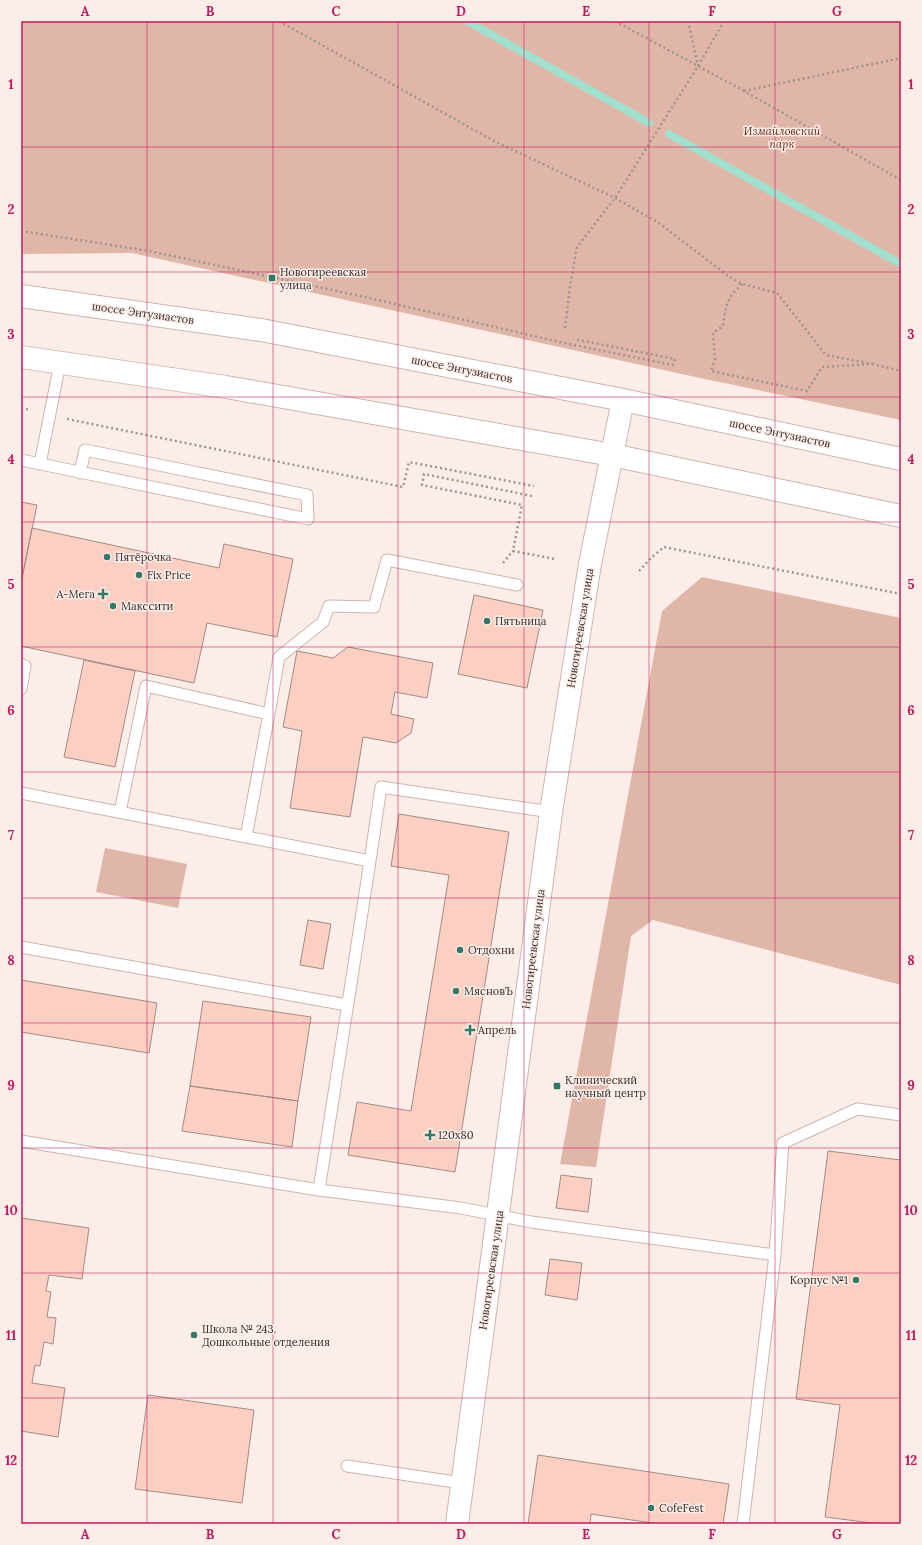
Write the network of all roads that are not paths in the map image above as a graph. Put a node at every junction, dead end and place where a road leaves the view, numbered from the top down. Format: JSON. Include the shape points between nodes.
{"nodes":[{"id":1,"x":21,"y":296,"type":"edge"},
{"id":2,"x":21,"y":357,"type":"edge"},
{"id":3,"x":60,"y":363,"type":"junction"},
{"id":4,"x":623,"y":400,"type":"junction"},
{"id":5,"x":612,"y":455,"type":"junction"},
{"id":6,"x":901,"y":459,"type":"edge"},
{"id":7,"x":21,"y":460,"type":"edge"},
{"id":8,"x":40,"y":464,"type":"junction"},
{"id":9,"x":80,"y":473,"type":"junction"},
{"id":10,"x":901,"y":516,"type":"edge"},
{"id":11,"x":517,"y":585,"type":"dead end"},
{"id":12,"x":21,"y":664,"type":"edge"},
{"id":13,"x":21,"y":689,"type":"edge"},
{"id":14,"x":269,"y":714,"type":"junction"},
{"id":15,"x":21,"y":793,"type":"edge"},
{"id":16,"x":120,"y":812,"type":"junction"},
{"id":17,"x":551,"y":812,"type":"junction"},
{"id":18,"x":246,"y":837,"type":"junction"},
{"id":19,"x":370,"y":861,"type":"junction"},
{"id":20,"x":21,"y":947,"type":"edge"},
{"id":21,"x":347,"y":1005,"type":"junction"},
{"id":22,"x":901,"y":1115,"type":"edge"},
{"id":23,"x":21,"y":1142,"type":"edge"},
{"id":24,"x":319,"y":1190,"type":"junction"},
{"id":25,"x":498,"y":1214,"type":"junction"},
{"id":26,"x":775,"y":1255,"type":"junction"},
{"id":27,"x":347,"y":1466,"type":"dead end"},
{"id":28,"x":462,"y":1483,"type":"junction"},
{"id":29,"x":457,"y":1524,"type":"edge"},
{"id":30,"x":743,"y":1524,"type":"edge"}],
"edges":[{"from":1,"to":4,"type":"main road","name":"шоссе Энтузиастов","via":[[261,330]]},
{"from":2,"to":3,"type":"main road"},
{"from":3,"to":5,"type":"main road","via":[[226,387]]},
{"from":3,"to":8,"type":"lane"},
{"from":4,"to":5,"type":"main road","name":"Новогиреевская улица"},
{"from":4,"to":6,"type":"main road","name":"шоссе Энтузиастов"},
{"from":5,"to":10,"type":"main road"},
{"from":5,"to":17,"type":"main road","name":"Новогиреевская улица","via":[[590,564]]},
{"from":7,"to":8,"type":"lane"},
{"from":8,"to":9,"type":"lane"},
{"from":9,"to":9,"type":"lane","via":[[275,512],[308,519],[307,495],[85,450]]},
{"from":11,"to":14,"type":"lane","via":[[388,560],[374,607],[329,606],[323,622],[279,657]]},
{"from":12,"to":13,"type":"lane","via":[[26,666]]},
{"from":14,"to":16,"type":"lane","via":[[146,686]]},
{"from":14,"to":18,"type":"lane"},
{"from":15,"to":16,"type":"lane"},
{"from":16,"to":18,"type":"lane"},
{"from":17,"to":19,"type":"lane","via":[[381,787]]},
{"from":17,"to":25,"type":"main road","name":"Новогиреевская улица"},
{"from":18,"to":19,"type":"lane"},
{"from":19,"to":21,"type":"lane"},
{"from":20,"to":21,"type":"lane"},
{"from":21,"to":24,"type":"lane"},
{"from":22,"to":26,"type":"lane","via":[[857,1109],[784,1143]]},
{"from":23,"to":24,"type":"lane"},
{"from":24,"to":25,"type":"lane"},
{"from":25,"to":26,"type":"lane","via":[[531,1222]]},
{"from":25,"to":28,"type":"main road","name":"Новогиреевская улица"},
{"from":26,"to":30,"type":"lane"},
{"from":27,"to":28,"type":"lane"},
{"from":28,"to":29,"type":"main road","name":"Новогиреевская улица"}]}
